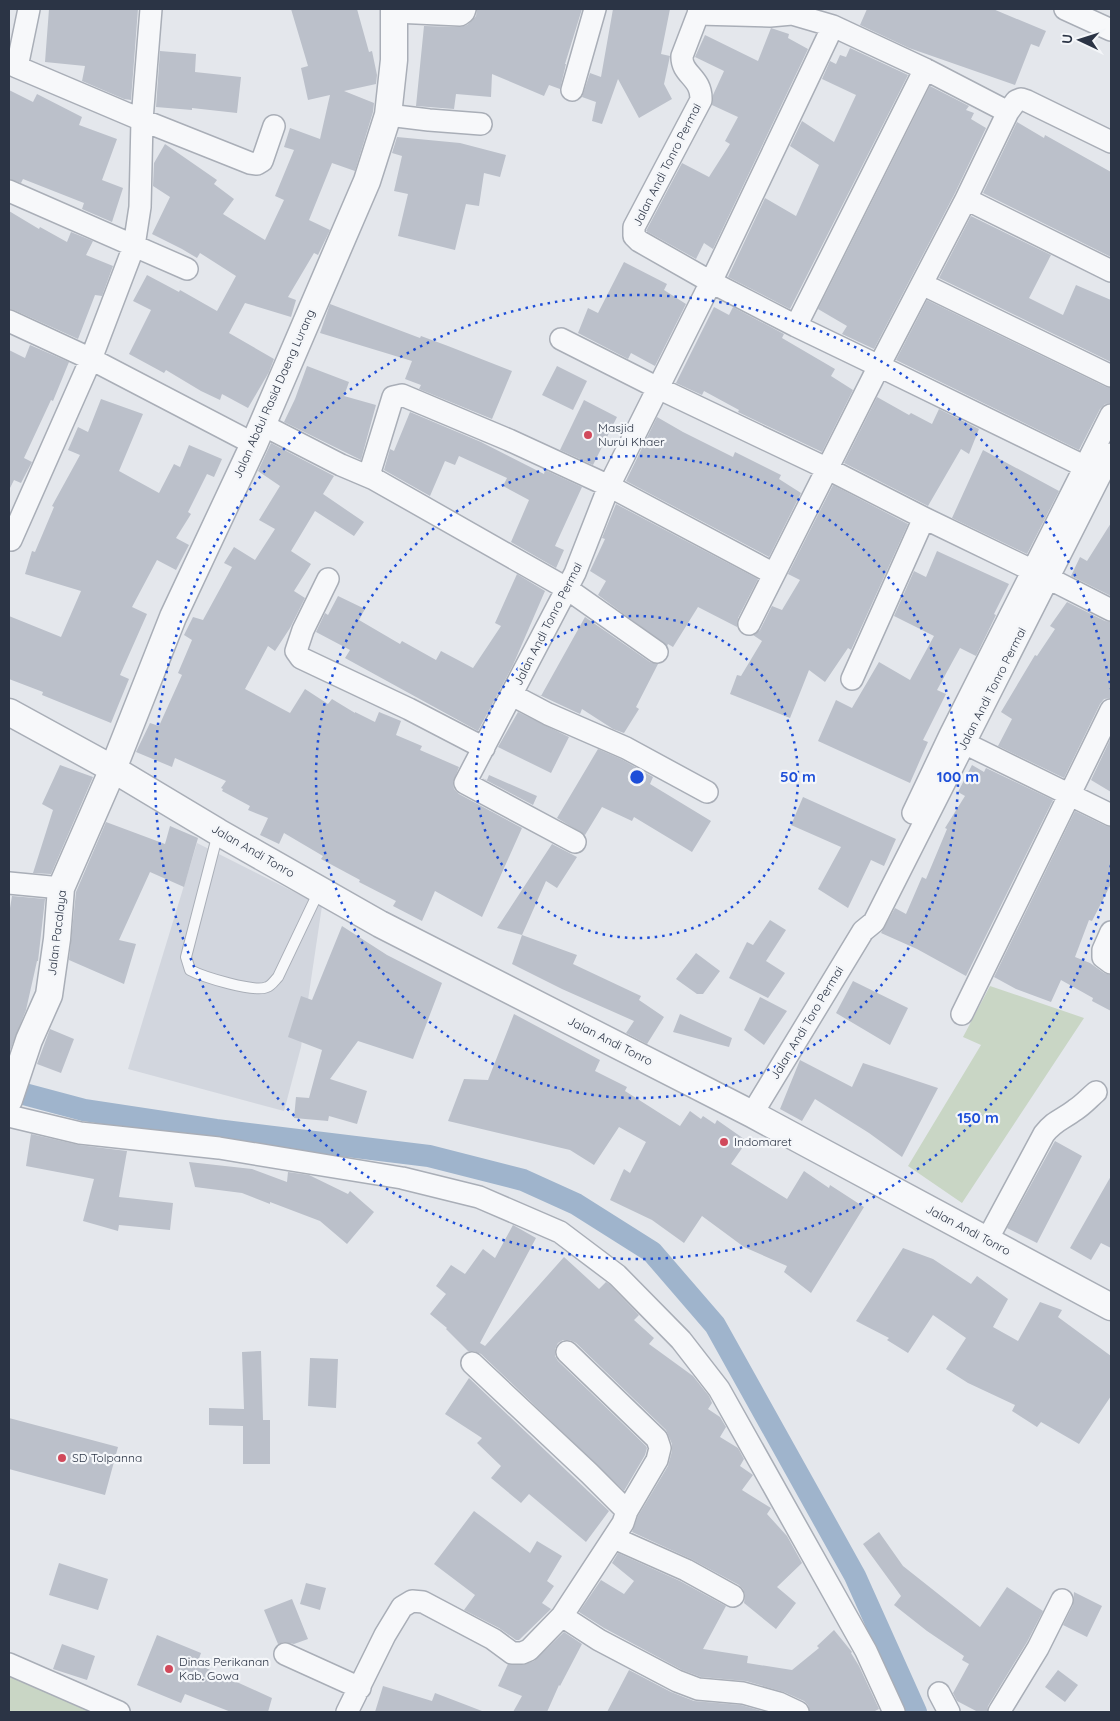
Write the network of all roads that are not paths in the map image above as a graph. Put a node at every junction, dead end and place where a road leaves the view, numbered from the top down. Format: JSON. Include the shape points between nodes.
{"nodes":[{"id":1,"x":29,"y":9,"type":"edge"},
{"id":2,"x":151,"y":9,"type":"edge"},
{"id":3,"x":465,"y":9,"type":"edge"},
{"id":4,"x":595,"y":9,"type":"edge"},
{"id":5,"x":1065,"y":9,"type":"edge"},
{"id":6,"x":394,"y":10,"type":"edge"},
{"id":7,"x":699,"y":11,"type":"edge"},
{"id":8,"x":793,"y":12,"type":"edge"},
{"id":9,"x":833,"y":26,"type":"junction"},
{"id":10,"x":1111,"y":30,"type":"edge"},
{"id":11,"x":13,"y":65,"type":"edge"},
{"id":12,"x":925,"y":69,"type":"junction"},
{"id":13,"x":572,"y":90,"type":"dead end"},
{"id":14,"x":1008,"y":112,"type":"junction"},
{"id":15,"x":388,"y":115,"type":"junction"},
{"id":16,"x":142,"y":120,"type":"junction"},
{"id":17,"x":481,"y":124,"type":"dead end"},
{"id":18,"x":274,"y":126,"type":"dead end"},
{"id":19,"x":1111,"y":142,"type":"edge"},
{"id":20,"x":9,"y":191,"type":"edge"},
{"id":21,"x":966,"y":199,"type":"junction"},
{"id":22,"x":134,"y":246,"type":"junction"},
{"id":23,"x":186,"y":269,"type":"dead end"},
{"id":24,"x":1111,"y":270,"type":"edge"},
{"id":25,"x":711,"y":282,"type":"junction"},
{"id":26,"x":922,"y":284,"type":"junction"},
{"id":27,"x":9,"y":321,"type":"edge"},
{"id":28,"x":796,"y":326,"type":"junction"},
{"id":29,"x":561,"y":340,"type":"dead end"},
{"id":30,"x":91,"y":359,"type":"junction"},
{"id":31,"x":879,"y":366,"type":"junction"},
{"id":32,"x":1111,"y":376,"type":"edge"},
{"id":33,"x":658,"y":388,"type":"junction"},
{"id":34,"x":1111,"y":415,"type":"edge"},
{"id":35,"x":258,"y":434,"type":"junction"},
{"id":36,"x":1111,"y":454,"type":"edge"},
{"id":37,"x":828,"y":469,"type":"junction"},
{"id":38,"x":1099,"y":474,"type":"edge"},
{"id":39,"x":374,"y":479,"type":"junction"},
{"id":40,"x":609,"y":486,"type":"junction"},
{"id":41,"x":924,"y":518,"type":"junction"},
{"id":42,"x":11,"y":540,"type":"dead end"},
{"id":43,"x":774,"y":574,"type":"junction"},
{"id":44,"x":1041,"y":574,"type":"junction"},
{"id":45,"x":328,"y":580,"type":"dead end"},
{"id":46,"x":566,"y":588,"type":"junction"},
{"id":47,"x":1111,"y":610,"type":"edge"},
{"id":48,"x":749,"y":624,"type":"dead end"},
{"id":49,"x":657,"y":652,"type":"dead end"},
{"id":50,"x":852,"y":679,"type":"dead end"},
{"id":51,"x":512,"y":695,"type":"junction"},
{"id":52,"x":1111,"y":710,"type":"edge"},
{"id":53,"x":9,"y":712,"type":"edge"},
{"id":54,"x":957,"y":739,"type":"junction"},
{"id":55,"x":484,"y":748,"type":"junction"},
{"id":56,"x":113,"y":769,"type":"junction"},
{"id":57,"x":707,"y":792,"type":"dead end"},
{"id":58,"x":1070,"y":795,"type":"junction"},
{"id":59,"x":1111,"y":815,"type":"edge"},
{"id":60,"x":218,"y":832,"type":"junction"},
{"id":61,"x":575,"y":842,"type":"dead end"},
{"id":62,"x":9,"y":883,"type":"edge"},
{"id":63,"x":61,"y":888,"type":"junction"},
{"id":64,"x":320,"y":890,"type":"junction"},
{"id":65,"x":864,"y":923,"type":"joint"},
{"id":66,"x":1111,"y":932,"type":"edge"},
{"id":67,"x":1111,"y":963,"type":"edge"},
{"id":68,"x":962,"y":1014,"type":"dead end"},
{"id":69,"x":1096,"y":1092,"type":"dead end"},
{"id":70,"x":11,"y":1093,"type":"edge"},
{"id":71,"x":752,"y":1114,"type":"junction"},
{"id":72,"x":9,"y":1116,"type":"edge"},
{"id":73,"x":987,"y":1240,"type":"junction"},
{"id":74,"x":1111,"y":1307,"type":"edge"},
{"id":75,"x":567,"y":1352,"type":"dead end"},
{"id":76,"x":472,"y":1364,"type":"dead end"},
{"id":77,"x":627,"y":1511,"type":"junction"},
{"id":78,"x":614,"y":1538,"type":"junction"},
{"id":79,"x":733,"y":1596,"type":"dead end"},
{"id":80,"x":1062,"y":1600,"type":"dead end"},
{"id":81,"x":562,"y":1616,"type":"junction"},
{"id":82,"x":285,"y":1654,"type":"dead end"},
{"id":83,"x":9,"y":1664,"type":"edge"},
{"id":84,"x":360,"y":1688,"type":"junction"},
{"id":85,"x":939,"y":1693,"type":"dead end"},
{"id":86,"x":119,"y":1712,"type":"edge"},
{"id":87,"x":347,"y":1712,"type":"edge"},
{"id":88,"x":798,"y":1712,"type":"edge"},
{"id":89,"x":894,"y":1712,"type":"edge"},
{"id":90,"x":949,"y":1712,"type":"edge"},
{"id":91,"x":999,"y":1712,"type":"edge"}],
"edges":[{"from":1,"to":11,"type":"street"},
{"from":2,"to":16,"type":"street"},
{"from":3,"to":6,"type":"street","via":[[460,15]]},
{"from":4,"to":13,"type":"street"},
{"from":5,"to":10,"type":"street"},
{"from":6,"to":15,"type":"street","name":"Jalan Abdul Rasid Daeng Lurang","via":[[394,60]]},
{"from":7,"to":8,"type":"street","name":"Jalan Andi Tonro Permai","via":[[770,16]]},
{"from":7,"to":25,"type":"street","name":"Jalan Andi Tonro Permai","via":[[682,61],[701,90],[701,100],[634,228],[634,236]]},
{"from":8,"to":9,"type":"street"},
{"from":9,"to":12,"type":"street"},
{"from":9,"to":25,"type":"street"},
{"from":11,"to":16,"type":"street"},
{"from":12,"to":14,"type":"street"},
{"from":12,"to":28,"type":"street"},
{"from":14,"to":19,"type":"street","via":[[1021,99]]},
{"from":14,"to":21,"type":"street"},
{"from":15,"to":17,"type":"street"},
{"from":15,"to":35,"type":"street","name":"Jalan Abdul Rasid Daeng Lurang","via":[[368,181]]},
{"from":16,"to":18,"type":"street","via":[[256,164],[262,161]]},
{"from":16,"to":22,"type":"street","via":[[140,206]]},
{"from":20,"to":22,"type":"street"},
{"from":21,"to":24,"type":"street"},
{"from":21,"to":26,"type":"street"},
{"from":22,"to":23,"type":"street"},
{"from":22,"to":30,"type":"street"},
{"from":25,"to":28,"type":"street","name":"Jalan Andi Tonro Permai"},
{"from":25,"to":33,"type":"street","name":"Jalan Andi Tonro Permai"},
{"from":26,"to":31,"type":"street"},
{"from":26,"to":32,"type":"street"},
{"from":27,"to":30,"type":"street"},
{"from":28,"to":31,"type":"street","name":"Jalan Andi Tonro Permai"},
{"from":29,"to":33,"type":"street"},
{"from":30,"to":35,"type":"street"},
{"from":30,"to":42,"type":"street"},
{"from":31,"to":37,"type":"street"},
{"from":31,"to":38,"type":"street","name":"Jalan Andi Tonro Permai"},
{"from":33,"to":37,"type":"street"},
{"from":33,"to":40,"type":"street","name":"Jalan Andi Tonro Permai"},
{"from":34,"to":38,"type":"street","name":"Jalan Andi Tonro Permai"},
{"from":35,"to":39,"type":"street"},
{"from":35,"to":56,"type":"street","name":"Jalan Abdul Rasid Daeng Lurang","via":[[173,617]]},
{"from":36,"to":38,"type":"street","name":"Jalan Andi Tonro Permai"},
{"from":37,"to":41,"type":"street"},
{"from":37,"to":43,"type":"street"},
{"from":38,"to":44,"type":"street","name":"Jalan Andi Tonro Permai"},
{"from":39,"to":40,"type":"street","via":[[370,472],[393,397],[402,395]]},
{"from":39,"to":46,"type":"street"},
{"from":40,"to":43,"type":"street"},
{"from":40,"to":46,"type":"street","name":"Jalan Andi Tonro Permai","via":[[576,573]]},
{"from":41,"to":44,"type":"street"},
{"from":41,"to":50,"type":"street"},
{"from":43,"to":48,"type":"street"},
{"from":44,"to":47,"type":"street"},
{"from":44,"to":54,"type":"street","name":"Jalan Andi Tonro Permai"},
{"from":45,"to":55,"type":"street","via":[[303,630],[296,651],[301,658]]},
{"from":46,"to":49,"type":"street"},
{"from":46,"to":51,"type":"street","name":"Jalan Andi Tonro Permai"},
{"from":51,"to":55,"type":"street","name":"Jalan Andi Tonro Permai"},
{"from":51,"to":57,"type":"street","via":[[626,748]]},
{"from":52,"to":58,"type":"street"},
{"from":53,"to":56,"type":"street","name":"Jalan Andi Tonro"},
{"from":54,"to":58,"type":"street"},
{"from":54,"to":65,"type":"street","name":"Jalan Andi Tonro Permai","via":[[874,922]]},
{"from":55,"to":61,"type":"street","name":"Jalan Andi Tonro Permai","via":[[465,783]]},
{"from":56,"to":60,"type":"street","name":"Jalan Andi Tonro"},
{"from":56,"to":63,"type":"street","name":"Jalan Pacalaya"},
{"from":58,"to":59,"type":"street"},
{"from":58,"to":68,"type":"street"},
{"from":60,"to":64,"type":"street","name":"Jalan Andi Tonro"},
{"from":60,"to":64,"type":"lane","via":[[186,957],[190,970],[201,976],[257,990],[268,987],[278,976]]},
{"from":62,"to":63,"type":"street"},
{"from":63,"to":70,"type":"street","name":"Jalan Pacalaya","via":[[49,995]]},
{"from":64,"to":71,"type":"street","name":"Jalan Andi Tonro"},
{"from":65,"to":71,"type":"street","name":"Jalan Andi Toro Permai"},
{"from":66,"to":67,"type":"street","via":[[1103,957]]},
{"from":69,"to":73,"type":"street","via":[[1065,1118],[1053,1123],[1044,1134]]},
{"from":71,"to":73,"type":"street","name":"Jalan Andi Tonro"},
{"from":72,"to":89,"type":"street","via":[[80,1133],[219,1148],[402,1178],[480,1197],[560,1232],[617,1275],[681,1340],[719,1389],[866,1651]]},
{"from":73,"to":74,"type":"street","name":"Jalan Andi Tonro"},
{"from":75,"to":77,"type":"street","via":[[657,1439],[660,1448],[657,1460]]},
{"from":76,"to":77,"type":"street"},
{"from":77,"to":78,"type":"street"},
{"from":78,"to":79,"type":"street","via":[[686,1570]]},
{"from":78,"to":81,"type":"street"},
{"from":80,"to":91,"type":"street","via":[[1034,1656]]},
{"from":81,"to":84,"type":"street","via":[[529,1650],[516,1653],[423,1602],[412,1601],[402,1607]]},
{"from":81,"to":88,"type":"street","via":[[677,1681],[698,1689],[743,1693],[780,1703]]},
{"from":82,"to":84,"type":"street"},
{"from":83,"to":86,"type":"street"},
{"from":84,"to":87,"type":"street"},
{"from":85,"to":90,"type":"street"}]}
